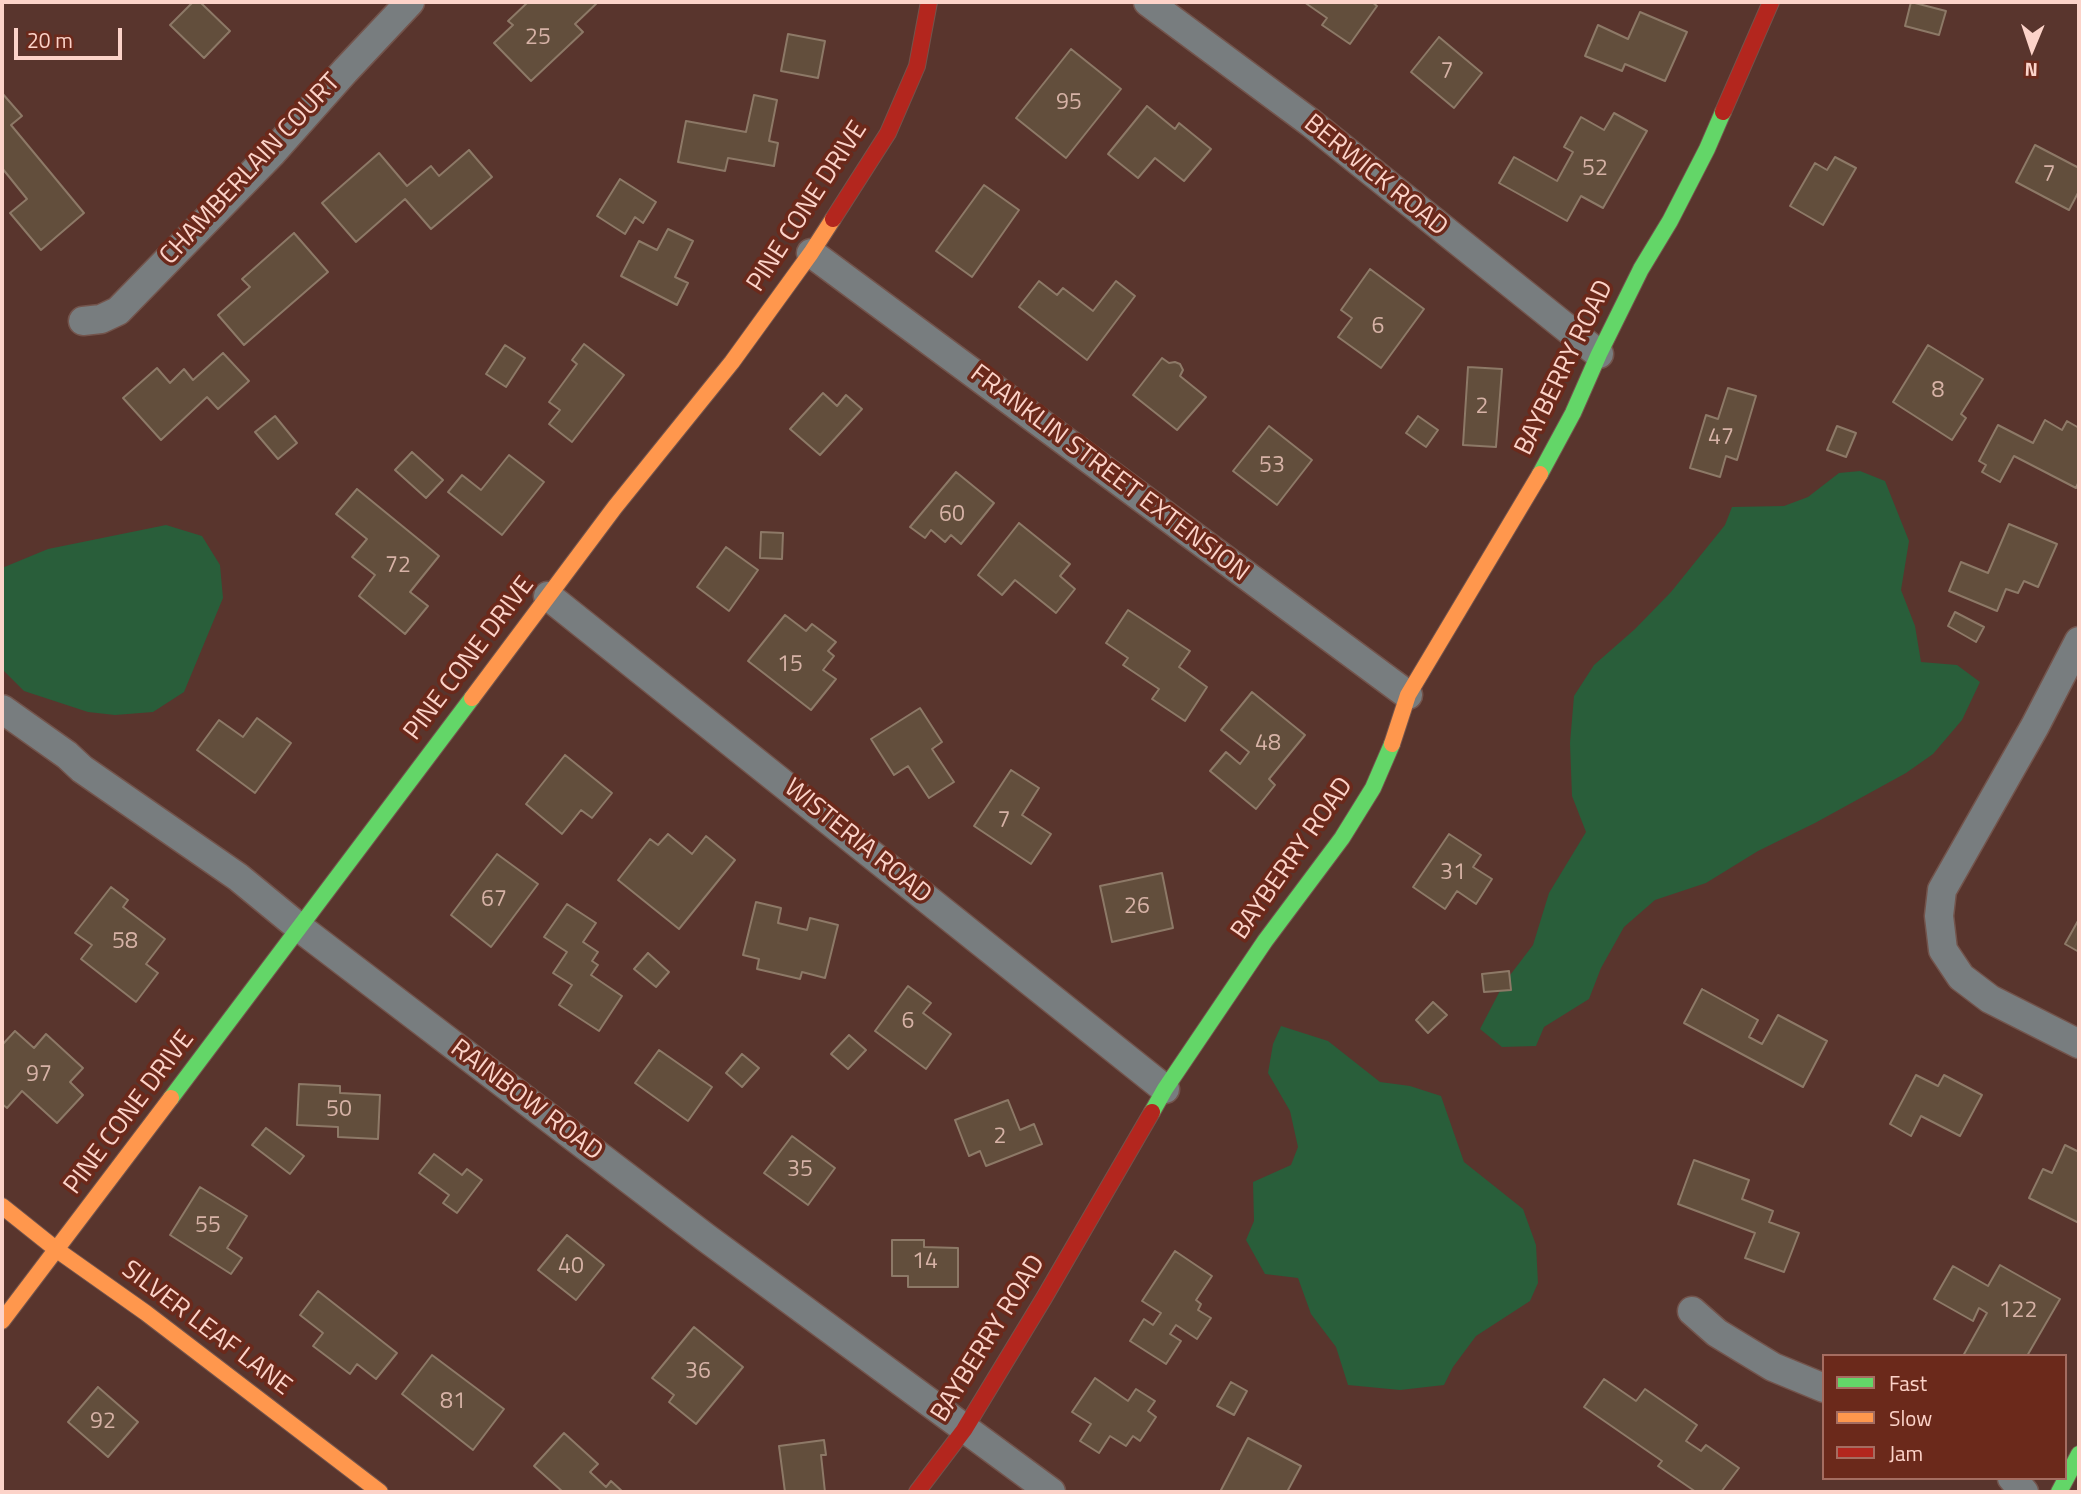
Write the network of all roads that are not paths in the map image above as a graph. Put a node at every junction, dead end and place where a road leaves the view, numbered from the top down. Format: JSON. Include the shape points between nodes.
{"nodes":[{"id":1,"x":410,"y":2,"type":"edge"},
{"id":2,"x":929,"y":2,"type":"edge"},
{"id":3,"x":1148,"y":2,"type":"edge"},
{"id":4,"x":1772,"y":2,"type":"edge"},
{"id":5,"x":811,"y":253,"type":"junction"},
{"id":6,"x":83,"y":321,"type":"dead end"},
{"id":7,"x":1599,"y":354,"type":"junction"},
{"id":8,"x":548,"y":596,"type":"junction"},
{"id":9,"x":2079,"y":641,"type":"edge"},
{"id":10,"x":1408,"y":695,"type":"junction"},
{"id":11,"x":2,"y":709,"type":"edge"},
{"id":12,"x":300,"y":928,"type":"junction"},
{"id":13,"x":2079,"y":1044,"type":"edge"},
{"id":14,"x":1165,"y":1089,"type":"junction"},
{"id":15,"x":2,"y":1206,"type":"edge"},
{"id":16,"x":57,"y":1250,"type":"junction"},
{"id":17,"x":1692,"y":1311,"type":"dead end"},
{"id":18,"x":2,"y":1321,"type":"edge"},
{"id":19,"x":1822,"y":1387,"type":"edge"},
{"id":20,"x":964,"y":1430,"type":"junction"},
{"id":21,"x":2079,"y":1454,"type":"edge"},
{"id":22,"x":2067,"y":1477,"type":"edge"},
{"id":23,"x":380,"y":1492,"type":"edge"},
{"id":24,"x":917,"y":1492,"type":"edge"},
{"id":25,"x":1051,"y":1492,"type":"edge"}],
"edges":[{"from":1,"to":6,"type":"street","name":"CHAMBERLAIN COURT","via":[[118,311]]},
{"from":2,"to":5,"type":"street","name":"PINE CONE DRIVE","via":[[917,66],[888,133]]},
{"from":3,"to":7,"type":"street","name":"BERWICK ROAD","via":[[1311,122]]},
{"from":4,"to":7,"type":"street","name":"BAYBERRY ROAD","via":[[1707,149]]},
{"from":5,"to":8,"type":"street","name":"PINE CONE DRIVE","via":[[732,362]]},
{"from":5,"to":10,"type":"street","name":"FRANKLIN STREET EXTENSION"},
{"from":7,"to":10,"type":"street","name":"BAYBERRY ROAD","via":[[1540,474]]},
{"from":8,"to":12,"type":"street","name":"PINE CONE DRIVE"},
{"from":8,"to":14,"type":"street","name":"WISTERIA ROAD"},
{"from":9,"to":13,"type":"street","via":[[1942,890],[1939,916],[1943,950],[1961,977],[1990,999]]},
{"from":10,"to":14,"type":"street","name":"BAYBERRY ROAD","via":[[1373,788]]},
{"from":11,"to":12,"type":"street","name":"RAINBOW ROAD","via":[[238,877]]},
{"from":12,"to":16,"type":"street","name":"PINE CONE DRIVE"},
{"from":12,"to":20,"type":"street","name":"RAINBOW ROAD"},
{"from":14,"to":20,"type":"street","name":"BAYBERRY ROAD"},
{"from":15,"to":16,"type":"street","name":"SILVER LEAF LANE"},
{"from":16,"to":18,"type":"street","name":"PINE CONE DRIVE"},
{"from":16,"to":23,"type":"street","name":"SILVER LEAF LANE"},
{"from":17,"to":19,"type":"street","via":[[1717,1333],[1773,1367]]},
{"from":20,"to":24,"type":"street","name":"BAYBERRY ROAD"},
{"from":20,"to":25,"type":"street","name":"RAINBOW ROAD"},
{"from":21,"to":22,"type":"street"}]}
